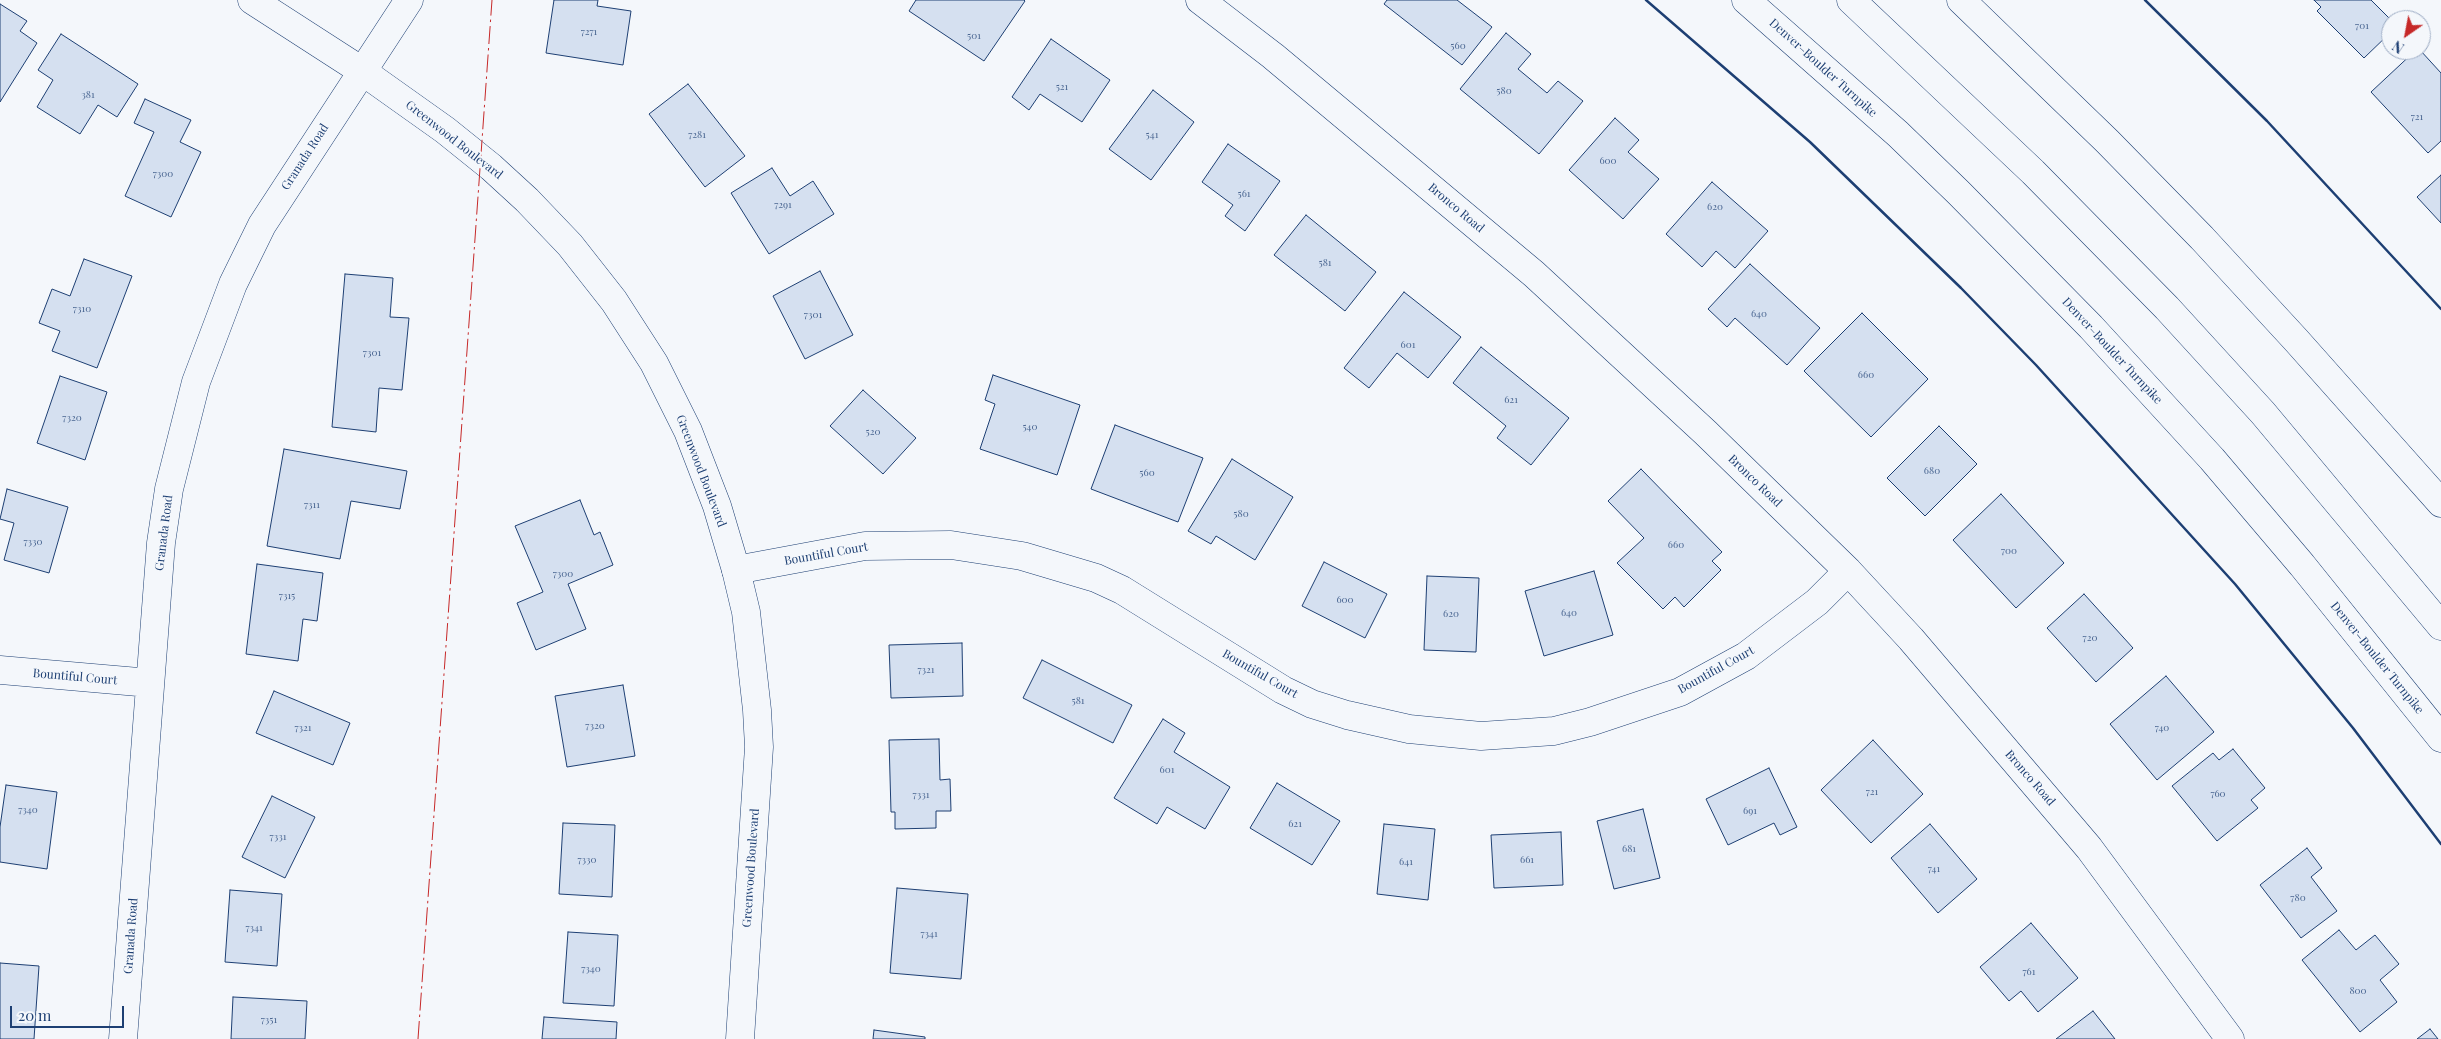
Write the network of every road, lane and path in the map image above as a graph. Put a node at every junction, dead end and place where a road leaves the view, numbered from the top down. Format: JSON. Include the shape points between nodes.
{"nodes":[{"id":1,"x":252,"y":0,"type":"edge"},
{"id":2,"x":409,"y":0,"type":"edge"},
{"id":3,"x":1200,"y":0,"type":"edge"},
{"id":4,"x":1746,"y":0,"type":"edge"},
{"id":5,"x":1851,"y":0,"type":"edge"},
{"id":6,"x":1961,"y":0,"type":"edge"},
{"id":7,"x":362,"y":72,"type":"junction"},
{"id":8,"x":2441,"y":503,"type":"edge"},
{"id":9,"x":736,"y":570,"type":"junction"},
{"id":10,"x":1848,"y":571,"type":"junction"},
{"id":11,"x":2441,"y":626,"type":"edge"},
{"id":12,"x":0,"y":670,"type":"edge"},
{"id":13,"x":150,"y":684,"type":"junction"},
{"id":14,"x":2441,"y":738,"type":"edge"},
{"id":15,"x":123,"y":1039,"type":"edge"},
{"id":16,"x":740,"y":1039,"type":"edge"},
{"id":17,"x":2230,"y":1039,"type":"edge"}],
"edges":[{"from":1,"to":7,"type":"main road","name":"Greenwood Boulevard"},
{"from":2,"to":7,"type":"main road"},
{"from":3,"to":10,"type":"main road","name":"Bronco Road","via":[[1273,56],[1534,274],[1706,433]]},
{"from":4,"to":14,"type":"main road","name":"Denver–Boulder Turnpike","via":[[1898,134],[2091,327],[2212,459]]},
{"from":5,"to":11,"type":"main road","via":[[2040,178],[2167,308],[2269,420]]},
{"from":6,"to":8,"type":"main road","via":[[2101,134],[2202,238]]},
{"from":7,"to":9,"type":"main road","name":"Greenwood Boulevard","via":[[445,130],[491,167],[570,245],[614,300],[654,363],[688,431],[717,506]]},
{"from":7,"to":13,"type":"main road","name":"Granada Road","via":[[262,225],[233,284],[196,382],[169,489],[161,543]]},
{"from":9,"to":10,"type":"main road","name":"Bountiful Court","via":[[865,546],[951,546],[1022,556],[1096,578],[1122,590],[1283,690],[1312,704],[1409,729],[1481,736],[1554,731],[1680,692],[1746,656],[1817,602]]},
{"from":9,"to":16,"type":"main road","name":"Greenwood Boulevard","via":[[746,612],[758,748]]},
{"from":10,"to":17,"type":"main road","name":"Bronco Road","via":[[1911,639],[2090,848]]},
{"from":12,"to":13,"type":"main road","name":"Bountiful Court"},
{"from":13,"to":15,"type":"main road","name":"Granada Road"}]}
